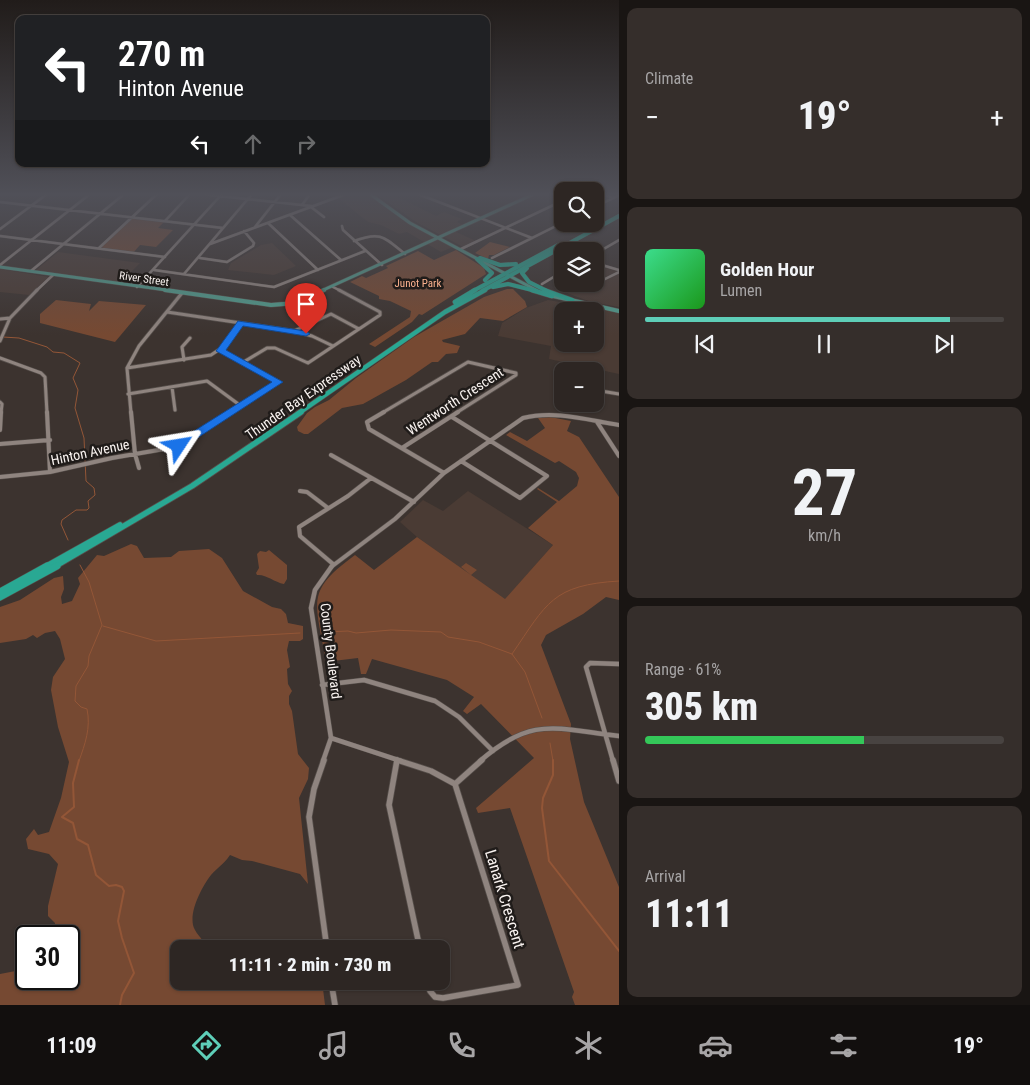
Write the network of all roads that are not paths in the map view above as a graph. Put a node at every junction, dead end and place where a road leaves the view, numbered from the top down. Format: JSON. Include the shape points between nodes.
{"nodes":[{"id":1,"x":32,"y":241,"type":"edge"},
{"id":2,"x":40,"y":241,"type":"edge"},
{"id":3,"x":68,"y":241,"type":"edge"},
{"id":4,"x":107,"y":241,"type":"edge"},
{"id":5,"x":180,"y":241,"type":"edge"},
{"id":6,"x":213,"y":241,"type":"edge"},
{"id":7,"x":219,"y":241,"type":"edge"},
{"id":8,"x":252,"y":241,"type":"edge"},
{"id":9,"x":288,"y":241,"type":"edge"},
{"id":10,"x":319,"y":241,"type":"edge"},
{"id":11,"x":354,"y":241,"type":"edge"},
{"id":12,"x":388,"y":241,"type":"edge"},
{"id":13,"x":433,"y":241,"type":"edge"},
{"id":14,"x":445,"y":241,"type":"edge"},
{"id":15,"x":476,"y":241,"type":"edge"},
{"id":16,"x":526,"y":241,"type":"edge"},
{"id":17,"x":570,"y":241,"type":"edge"},
{"id":18,"x":617,"y":241,"type":"edge"},
{"id":19,"x":64,"y":244,"type":"junction"},
{"id":20,"x":210,"y":244,"type":"junction"},
{"id":21,"x":99,"y":248,"type":"junction"},
{"id":22,"x":459,"y":248,"type":"junction"},
{"id":23,"x":604,"y":249,"type":"edge"},
{"id":24,"x":365,"y":251,"type":"junction"},
{"id":25,"x":404,"y":254,"type":"junction"},
{"id":26,"x":543,"y":255,"type":"junction"},
{"id":27,"x":165,"y":257,"type":"junction"},
{"id":28,"x":200,"y":258,"type":"junction"},
{"id":29,"x":492,"y":258,"type":"dead end"},
{"id":30,"x":478,"y":259,"type":"junction"},
{"id":31,"x":341,"y":260,"type":"junction"},
{"id":32,"x":382,"y":265,"type":"junction"},
{"id":33,"x":0,"y":266,"type":"edge"},
{"id":34,"x":604,"y":267,"type":"edge"},
{"id":35,"x":154,"y":270,"type":"junction"},
{"id":36,"x":318,"y":270,"type":"junction"},
{"id":37,"x":31,"y":271,"type":"junction"},
{"id":38,"x":618,"y":272,"type":"edge"},
{"id":39,"x":184,"y":274,"type":"junction"},
{"id":40,"x":507,"y":274,"type":"junction"},
{"id":41,"x":53,"y":275,"type":"junction"},
{"id":42,"x":554,"y":277,"type":"edge"},
{"id":43,"x":604,"y":279,"type":"edge"},
{"id":44,"x":542,"y":284,"type":"dead end"},
{"id":45,"x":137,"y":287,"type":"junction"},
{"id":46,"x":333,"y":287,"type":"junction"},
{"id":47,"x":182,"y":293,"type":"junction"},
{"id":48,"x":466,"y":295,"type":"junction"},
{"id":49,"x":473,"y":296,"type":"junction"},
{"id":50,"x":552,"y":296,"type":"junction"},
{"id":51,"x":572,"y":300,"type":"junction"},
{"id":52,"x":619,"y":310,"type":"edge"},
{"id":53,"x":167,"y":312,"type":"junction"},
{"id":54,"x":10,"y":318,"type":"junction"},
{"id":55,"x":0,"y":319,"type":"edge"},
{"id":56,"x":241,"y":323,"type":"junction"},
{"id":57,"x":359,"y":329,"type":"junction"},
{"id":58,"x":294,"y":330,"type":"junction"},
{"id":59,"x":3,"y":336,"type":"joint"},
{"id":60,"x":190,"y":338,"type":"dead end"},
{"id":61,"x":0,"y":341,"type":"edge"},
{"id":62,"x":333,"y":346,"type":"junction"},
{"id":63,"x":221,"y":351,"type":"junction"},
{"id":64,"x":0,"y":358,"type":"edge"},
{"id":65,"x":184,"y":360,"type":"junction"},
{"id":66,"x":242,"y":363,"type":"junction"},
{"id":67,"x":127,"y":368,"type":"junction"},
{"id":68,"x":172,"y":387,"type":"junction"},
{"id":69,"x":604,"y":392,"type":"edge"},
{"id":70,"x":128,"y":394,"type":"junction"},
{"id":71,"x":619,"y":394,"type":"edge"},
{"id":72,"x":0,"y":402,"type":"edge"},
{"id":73,"x":241,"y":406,"type":"junction"},
{"id":74,"x":175,"y":410,"type":"dead end"},
{"id":75,"x":452,"y":417,"type":"junction"},
{"id":76,"x":597,"y":422,"type":"junction"},
{"id":77,"x":619,"y":425,"type":"edge"},
{"id":78,"x":0,"y":430,"type":"edge"},
{"id":79,"x":50,"y":440,"type":"junction"},
{"id":80,"x":490,"y":440,"type":"junction"},
{"id":81,"x":0,"y":444,"type":"edge"},
{"id":82,"x":402,"y":448,"type":"junction"},
{"id":83,"x":135,"y":454,"type":"junction"},
{"id":84,"x":331,"y":455,"type":"dead end"},
{"id":85,"x":619,"y":456,"type":"edge"},
{"id":86,"x":461,"y":461,"type":"junction"},
{"id":87,"x":139,"y":468,"type":"dead end"},
{"id":88,"x":50,"y":472,"type":"junction"},
{"id":89,"x":444,"y":473,"type":"junction"},
{"id":90,"x":0,"y":477,"type":"edge"},
{"id":91,"x":371,"y":478,"type":"junction"},
{"id":92,"x":300,"y":491,"type":"dead end"},
{"id":93,"x":414,"y":502,"type":"junction"},
{"id":94,"x":328,"y":508,"type":"junction"},
{"id":95,"x":333,"y":564,"type":"junction"},
{"id":96,"x":0,"y":592,"type":"edge"},
{"id":97,"x":0,"y":597,"type":"edge"},
{"id":98,"x":619,"y":664,"type":"edge"},
{"id":99,"x":322,"y":685,"type":"junction"},
{"id":100,"x":605,"y":735,"type":"junction"},
{"id":101,"x":619,"y":736,"type":"edge"},
{"id":102,"x":331,"y":738,"type":"junction"},
{"id":103,"x":493,"y":751,"type":"junction"},
{"id":104,"x":397,"y":760,"type":"junction"},
{"id":105,"x":619,"y":781,"type":"edge"},
{"id":106,"x":455,"y":784,"type":"junction"},
{"id":107,"x":326,"y":940,"type":"edge"},
{"id":108,"x":418,"y":940,"type":"edge"},
{"id":109,"x":333,"y":990,"type":"edge"},
{"id":110,"x":430,"y":990,"type":"edge"},
{"id":111,"x":335,"y":1005,"type":"edge"}],
"edges":[{"from":1,"to":33,"type":"street"},
{"from":2,"to":19,"type":"street"},
{"from":3,"to":19,"type":"street"},
{"from":4,"to":21,"type":"street"},
{"from":5,"to":27,"type":"street"},
{"from":6,"to":20,"type":"street"},
{"from":7,"to":20,"type":"street"},
{"from":8,"to":28,"type":"street","via":[[253,246],[227,262]]},
{"from":9,"to":36,"type":"street"},
{"from":10,"to":31,"type":"street"},
{"from":11,"to":24,"type":"street"},
{"from":12,"to":25,"type":"street"},
{"from":13,"to":25,"type":"main road"},
{"from":14,"to":22,"type":"main road"},
{"from":15,"to":22,"type":"street"},
{"from":16,"to":29,"type":"street"},
{"from":17,"to":26,"type":"highway","name":"Thunder Bay Expressway"},
{"from":18,"to":23,"type":"street"},
{"from":19,"to":21,"type":"street"},
{"from":19,"to":37,"type":"street"},
{"from":20,"to":28,"type":"street"},
{"from":21,"to":27,"type":"street"},
{"from":22,"to":30,"type":"main road"},
{"from":24,"to":31,"type":"street"},
{"from":24,"to":32,"type":"street"},
{"from":25,"to":32,"type":"main road"},
{"from":26,"to":30,"type":"highway","via":[[508,266]]},
{"from":26,"to":40,"type":"highway","name":"Thunder Bay Expressway"},
{"from":26,"to":51,"type":"highway","via":[[524,270],[524,278],[544,290]]},
{"from":27,"to":35,"type":"street"},
{"from":28,"to":39,"type":"street"},
{"from":30,"to":40,"type":"main road"},
{"from":30,"to":48,"type":"highway","via":[[492,274]]},
{"from":31,"to":36,"type":"street"},
{"from":32,"to":46,"type":"main road"},
{"from":33,"to":37,"type":"main road","name":"River Street"},
{"from":34,"to":38,"type":"street"},
{"from":35,"to":39,"type":"street"},
{"from":35,"to":45,"type":"street"},
{"from":36,"to":39,"type":"street","via":[[274,287]]},
{"from":37,"to":41,"type":"main road","name":"River Street"},
{"from":38,"to":43,"type":"street"},
{"from":40,"to":48,"type":"highway","name":"Thunder Bay Expressway"},
{"from":40,"to":49,"type":"highway","name":"Thunder Bay Expressway"},
{"from":40,"to":50,"type":"main road"},
{"from":40,"to":51,"type":"main road"},
{"from":41,"to":45,"type":"main road","name":"River Street"},
{"from":41,"to":54,"type":"street"},
{"from":42,"to":44,"type":"street"},
{"from":45,"to":47,"type":"main road","name":"River Street"},
{"from":46,"to":47,"type":"main road","name":"River Street","via":[[285,306]]},
{"from":46,"to":57,"type":"street","via":[[381,313]]},
{"from":47,"to":53,"type":"street"},
{"from":48,"to":96,"type":"highway","name":"Thunder Bay Expressway","via":[[190,483]]},
{"from":49,"to":50,"type":"highway","via":[[508,284]]},
{"from":49,"to":97,"type":"highway","name":"Thunder Bay Expressway","via":[[412,334],[192,486]]},
{"from":50,"to":52,"type":"main road"},
{"from":51,"to":52,"type":"main road"},
{"from":53,"to":56,"type":"street"},
{"from":53,"to":67,"type":"street","via":[[139,346]]},
{"from":54,"to":55,"type":"street"},
{"from":54,"to":59,"type":"street"},
{"from":56,"to":58,"type":"street"},
{"from":56,"to":63,"type":"street"},
{"from":57,"to":58,"type":"street","via":[[331,314]]},
{"from":57,"to":62,"type":"street"},
{"from":58,"to":62,"type":"street"},
{"from":59,"to":61,"type":"street"},
{"from":60,"to":65,"type":"street","via":[[182,347]]},
{"from":62,"to":66,"type":"street","via":[[308,363],[271,348]]},
{"from":63,"to":65,"type":"street"},
{"from":63,"to":66,"type":"street","name":"Hinton Avenue"},
{"from":64,"to":79,"type":"street","via":[[45,377]]},
{"from":65,"to":67,"type":"street"},
{"from":66,"to":73,"type":"street","name":"Hinton Avenue","via":[[279,382]]},
{"from":67,"to":70,"type":"street"},
{"from":68,"to":70,"type":"street"},
{"from":68,"to":73,"type":"street","via":[[209,381]]},
{"from":68,"to":74,"type":"street"},
{"from":69,"to":71,"type":"street"},
{"from":70,"to":83,"type":"street"},
{"from":72,"to":78,"type":"street"},
{"from":73,"to":83,"type":"street","name":"Hinton Avenue","via":[[176,447]]},
{"from":75,"to":80,"type":"street"},
{"from":75,"to":82,"type":"street","name":"Wentworth Crescent"},
{"from":75,"to":82,"type":"street","name":"Wentworth Crescent","via":[[516,373],[468,362],[368,422],[369,429]]},
{"from":76,"to":77,"type":"street","name":"County Boulevard"},
{"from":76,"to":80,"type":"street","name":"County Boulevard","via":[[549,414],[530,415]]},
{"from":76,"to":85,"type":"street"},
{"from":79,"to":81,"type":"street"},
{"from":79,"to":88,"type":"street"},
{"from":80,"to":86,"type":"street","name":"County Boulevard"},
{"from":80,"to":86,"type":"street","via":[[545,473],[547,478],[520,498]]},
{"from":82,"to":89,"type":"street","name":"Wentworth Crescent"},
{"from":83,"to":87,"type":"street"},
{"from":83,"to":88,"type":"street","name":"Hinton Avenue"},
{"from":84,"to":91,"type":"street"},
{"from":86,"to":89,"type":"street","name":"County Boulevard"},
{"from":88,"to":90,"type":"street","name":"Hinton Avenue"},
{"from":89,"to":93,"type":"street","name":"County Boulevard"},
{"from":91,"to":93,"type":"street"},
{"from":91,"to":94,"type":"street"},
{"from":92,"to":94,"type":"street","via":[[307,492]]},
{"from":93,"to":95,"type":"street","name":"County Boulevard","via":[[396,519]]},
{"from":94,"to":95,"type":"street","via":[[299,527],[298,531]]},
{"from":95,"to":99,"type":"street","name":"County Boulevard","via":[[318,583],[311,602]]},
{"from":98,"to":100,"type":"street","via":[[590,663],[586,667]]},
{"from":99,"to":102,"type":"street","name":"County Boulevard"},
{"from":99,"to":103,"type":"street","via":[[364,680],[435,702],[453,712]]},
{"from":100,"to":101,"type":"street"},
{"from":100,"to":103,"type":"street","via":[[533,730],[520,734]]},
{"from":100,"to":105,"type":"street"},
{"from":102,"to":104,"type":"street"},
{"from":102,"to":107,"type":"street","name":"County Boulevard","via":[[314,789],[309,817]]},
{"from":103,"to":106,"type":"street"},
{"from":104,"to":106,"type":"street","via":[[431,771]]},
{"from":104,"to":108,"type":"street","via":[[389,805]]},
{"from":106,"to":110,"type":"street","name":"Lanark Crescent","via":[[518,985],[443,998],[435,997]]},
{"from":109,"to":111,"type":"street"}]}
